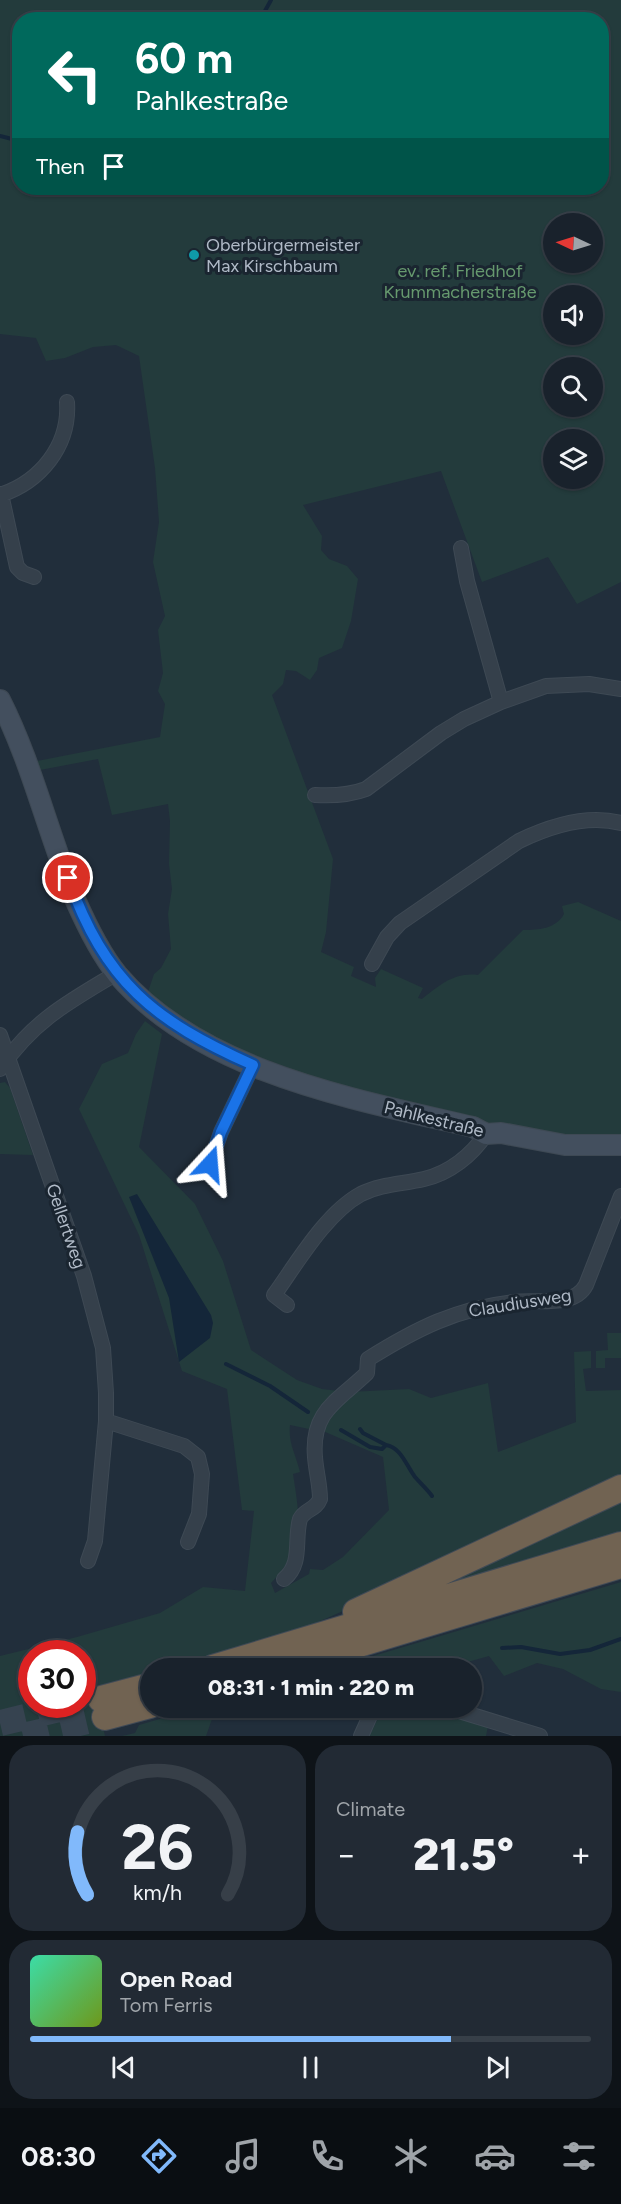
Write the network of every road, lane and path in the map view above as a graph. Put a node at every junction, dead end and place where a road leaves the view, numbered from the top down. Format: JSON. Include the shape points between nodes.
{"nodes":[{"id":1,"x":66,"y":402,"type":"dead end"},
{"id":2,"x":0,"y":494,"type":"edge"},
{"id":3,"x":461,"y":548,"type":"dead end"},
{"id":4,"x":34,"y":577,"type":"dead end"},
{"id":5,"x":621,"y":689,"type":"edge"},
{"id":6,"x":0,"y":700,"type":"edge"},
{"id":7,"x":501,"y":702,"type":"junction"},
{"id":8,"x":315,"y":795,"type":"dead end"},
{"id":9,"x":621,"y":823,"type":"edge"},
{"id":10,"x":372,"y":964,"type":"dead end"},
{"id":11,"x":117,"y":973,"type":"junction"},
{"id":12,"x":0,"y":1035,"type":"edge"},
{"id":13,"x":4,"y":1063,"type":"edge"},
{"id":14,"x":253,"y":1065,"type":"junction"},
{"id":15,"x":486,"y":1134,"type":"junction"},
{"id":16,"x":621,"y":1145,"type":"edge"},
{"id":17,"x":210,"y":1164,"type":"dead end"},
{"id":18,"x":621,"y":1196,"type":"edge"},
{"id":19,"x":287,"y":1305,"type":"dead end"},
{"id":20,"x":106,"y":1421,"type":"junction"},
{"id":21,"x":621,"y":1488,"type":"edge"},
{"id":22,"x":188,"y":1542,"type":"dead end"},
{"id":23,"x":621,"y":1545,"type":"edge"},
{"id":24,"x":88,"y":1561,"type":"dead end"},
{"id":25,"x":621,"y":1565,"type":"edge"},
{"id":26,"x":284,"y":1579,"type":"dead end"},
{"id":27,"x":301,"y":1643,"type":"junction"},
{"id":28,"x":248,"y":1658,"type":"edge"},
{"id":29,"x":312,"y":1658,"type":"edge"},
{"id":30,"x":140,"y":1691,"type":"edge"},
{"id":31,"x":140,"y":1706,"type":"edge"},
{"id":32,"x":369,"y":1718,"type":"edge"},
{"id":33,"x":482,"y":1718,"type":"edge"},
{"id":34,"x":361,"y":1736,"type":"edge"},
{"id":35,"x":540,"y":1736,"type":"edge"}],
"edges":[{"from":1,"to":2,"type":"street","via":[[65,427],[52,457],[28,482]]},
{"from":2,"to":4,"type":"street","via":[[17,567]]},
{"from":3,"to":7,"type":"street"},
{"from":5,"to":7,"type":"street","via":[[589,684],[546,686]]},
{"from":6,"to":11,"type":"street","name":"Pahlkestraße","via":[[76,900]]},
{"from":7,"to":8,"type":"street","via":[[464,718],[366,789],[333,796]]},
{"from":9,"to":10,"type":"street","via":[[597,820],[559,825],[519,841],[400,923]]},
{"from":11,"to":13,"type":"street","via":[[51,1013]]},
{"from":11,"to":14,"type":"street","name":"Pahlkestraße","via":[[153,1010],[173,1024]]},
{"from":12,"to":13,"type":"street","name":"Gellertweg"},
{"from":13,"to":20,"type":"street","name":"Gellertweg","via":[[94,1310],[103,1348]]},
{"from":14,"to":15,"type":"street","name":"Pahlkestraße","via":[[336,1095],[473,1127]]},
{"from":14,"to":17,"type":"street"},
{"from":15,"to":16,"type":"street","name":"Pahlkestraße","via":[[501,1133],[565,1145]]},
{"from":15,"to":19,"type":"street","via":[[467,1157],[446,1171],[426,1179],[382,1186],[345,1206],[274,1295]]},
{"from":18,"to":26,"type":"street","name":"Claudiusweg","via":[[586,1285],[578,1296],[514,1301],[459,1312],[415,1330],[368,1359],[367,1373],[332,1404],[318,1424],[314,1446],[320,1499],[300,1518],[296,1563]]},
{"from":20,"to":22,"type":"street","via":[[184,1446],[198,1457],[202,1474],[199,1514]]},
{"from":20,"to":24,"type":"street","name":"Gellertweg","via":[[95,1541]]},
{"from":21,"to":27,"type":"highway","via":[[362,1610]]},
{"from":23,"to":27,"type":"highway"},
{"from":25,"to":29,"type":"highway"},
{"from":27,"to":28,"type":"highway"},
{"from":30,"to":31,"type":"highway","via":[[103,1708]]},
{"from":32,"to":34,"type":"street"},
{"from":33,"to":35,"type":"street"}]}
